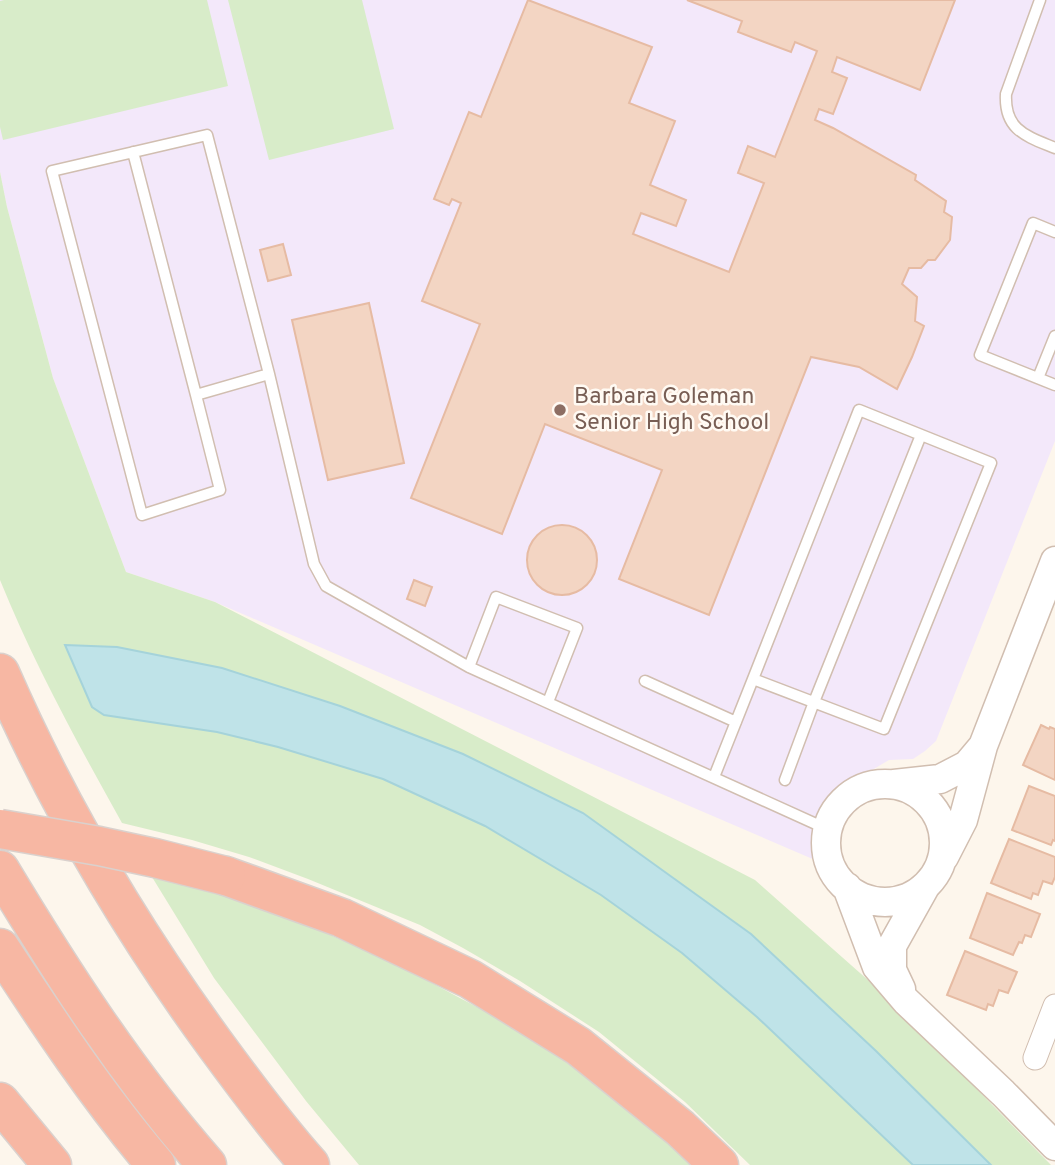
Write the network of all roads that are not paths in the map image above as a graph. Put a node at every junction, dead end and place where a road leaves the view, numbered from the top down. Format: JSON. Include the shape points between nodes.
{"nodes":[{"id":1,"x":1040,"y":0,"type":"edge"},
{"id":2,"x":1055,"y":148,"type":"edge"},
{"id":3,"x":134,"y":152,"type":"junction"},
{"id":4,"x":1055,"y":232,"type":"edge"},
{"id":5,"x":1055,"y":336,"type":"edge"},
{"id":6,"x":269,"y":374,"type":"junction"},
{"id":7,"x":1038,"y":378,"type":"junction"},
{"id":8,"x":1055,"y":385,"type":"edge"},
{"id":9,"x":196,"y":395,"type":"junction"},
{"id":10,"x":921,"y":435,"type":"junction"},
{"id":11,"x":1055,"y":561,"type":"edge"},
{"id":12,"x":469,"y":667,"type":"junction"},
{"id":13,"x":0,"y":673,"type":"edge"},
{"id":14,"x":753,"y":679,"type":"junction"},
{"id":15,"x":645,"y":681,"type":"dead end"},
{"id":16,"x":548,"y":702,"type":"junction"},
{"id":17,"x":814,"y":702,"type":"junction"},
{"id":18,"x":736,"y":722,"type":"junction"},
{"id":19,"x":983,"y":746,"type":"junction"},
{"id":20,"x":714,"y":778,"type":"junction"},
{"id":21,"x":785,"y":780,"type":"dead end"},
{"id":22,"x":894,"y":785,"type":"junction"},
{"id":23,"x":0,"y":829,"type":"edge"},
{"id":24,"x":827,"y":829,"type":"junction"},
{"id":25,"x":0,"y":870,"type":"edge"},
{"id":26,"x":932,"y":878,"type":"junction"},
{"id":27,"x":847,"y":887,"type":"junction"},
{"id":28,"x":0,"y":948,"type":"edge"},
{"id":29,"x":906,"y":1001,"type":"junction"},
{"id":30,"x":1055,"y":1006,"type":"edge"},
{"id":31,"x":1035,"y":1058,"type":"dead end"},
{"id":32,"x":0,"y":1102,"type":"edge"},
{"id":33,"x":1055,"y":1146,"type":"edge"},
{"id":34,"x":52,"y":1165,"type":"edge"},
{"id":35,"x":156,"y":1165,"type":"edge"},
{"id":36,"x":207,"y":1165,"type":"edge"},
{"id":37,"x":310,"y":1165,"type":"edge"},
{"id":38,"x":719,"y":1165,"type":"edge"}],
"edges":[{"from":1,"to":2,"type":"lane","via":[[1005,106],[1023,135]]},
{"from":3,"to":6,"type":"lane","via":[[207,135]]},
{"from":3,"to":9,"type":"lane"},
{"from":3,"to":9,"type":"lane","via":[[51,171],[142,515],[220,490]]},
{"from":4,"to":7,"type":"lane","via":[[1033,223],[980,355]]},
{"from":5,"to":7,"type":"lane"},
{"from":6,"to":9,"type":"lane"},
{"from":6,"to":12,"type":"lane","via":[[314,564],[326,586]]},
{"from":7,"to":8,"type":"lane"},
{"from":10,"to":14,"type":"lane","via":[[859,410]]},
{"from":10,"to":17,"type":"lane"},
{"from":10,"to":17,"type":"lane","via":[[991,463],[884,729]]},
{"from":11,"to":19,"type":"street"},
{"from":12,"to":16,"type":"lane"},
{"from":12,"to":16,"type":"lane","via":[[496,597],[577,628]]},
{"from":13,"to":37,"type":"highway","via":[[85,843],[158,962],[227,1061]]},
{"from":14,"to":17,"type":"lane"},
{"from":14,"to":18,"type":"lane"},
{"from":15,"to":18,"type":"lane"},
{"from":16,"to":20,"type":"lane"},
{"from":17,"to":21,"type":"lane"},
{"from":18,"to":20,"type":"lane"},
{"from":19,"to":22,"type":"street","via":[[967,765],[940,779]]},
{"from":19,"to":26,"type":"street","via":[[963,820]]},
{"from":20,"to":24,"type":"lane"},
{"from":22,"to":24,"type":"street","via":[[869,786],[847,797]]},
{"from":22,"to":26,"type":"street","via":[[911,790],[938,815],[944,851]]},
{"from":23,"to":38,"type":"highway","bridge":true,"via":[[99,846],[226,876],[342,918],[470,979],[578,1046]]},
{"from":24,"to":27,"type":"street","via":[[828,859]]},
{"from":25,"to":36,"type":"highway","via":[[89,1013]]},
{"from":26,"to":27,"type":"street","via":[[911,896],[894,901],[861,897]]},
{"from":26,"to":29,"type":"street","via":[[892,946],[891,970]]},
{"from":27,"to":29,"type":"street","via":[[877,967]]},
{"from":28,"to":35,"type":"highway","via":[[92,1086]]},
{"from":29,"to":33,"type":"street"},
{"from":30,"to":31,"type":"street"},
{"from":32,"to":34,"type":"highway"}]}
